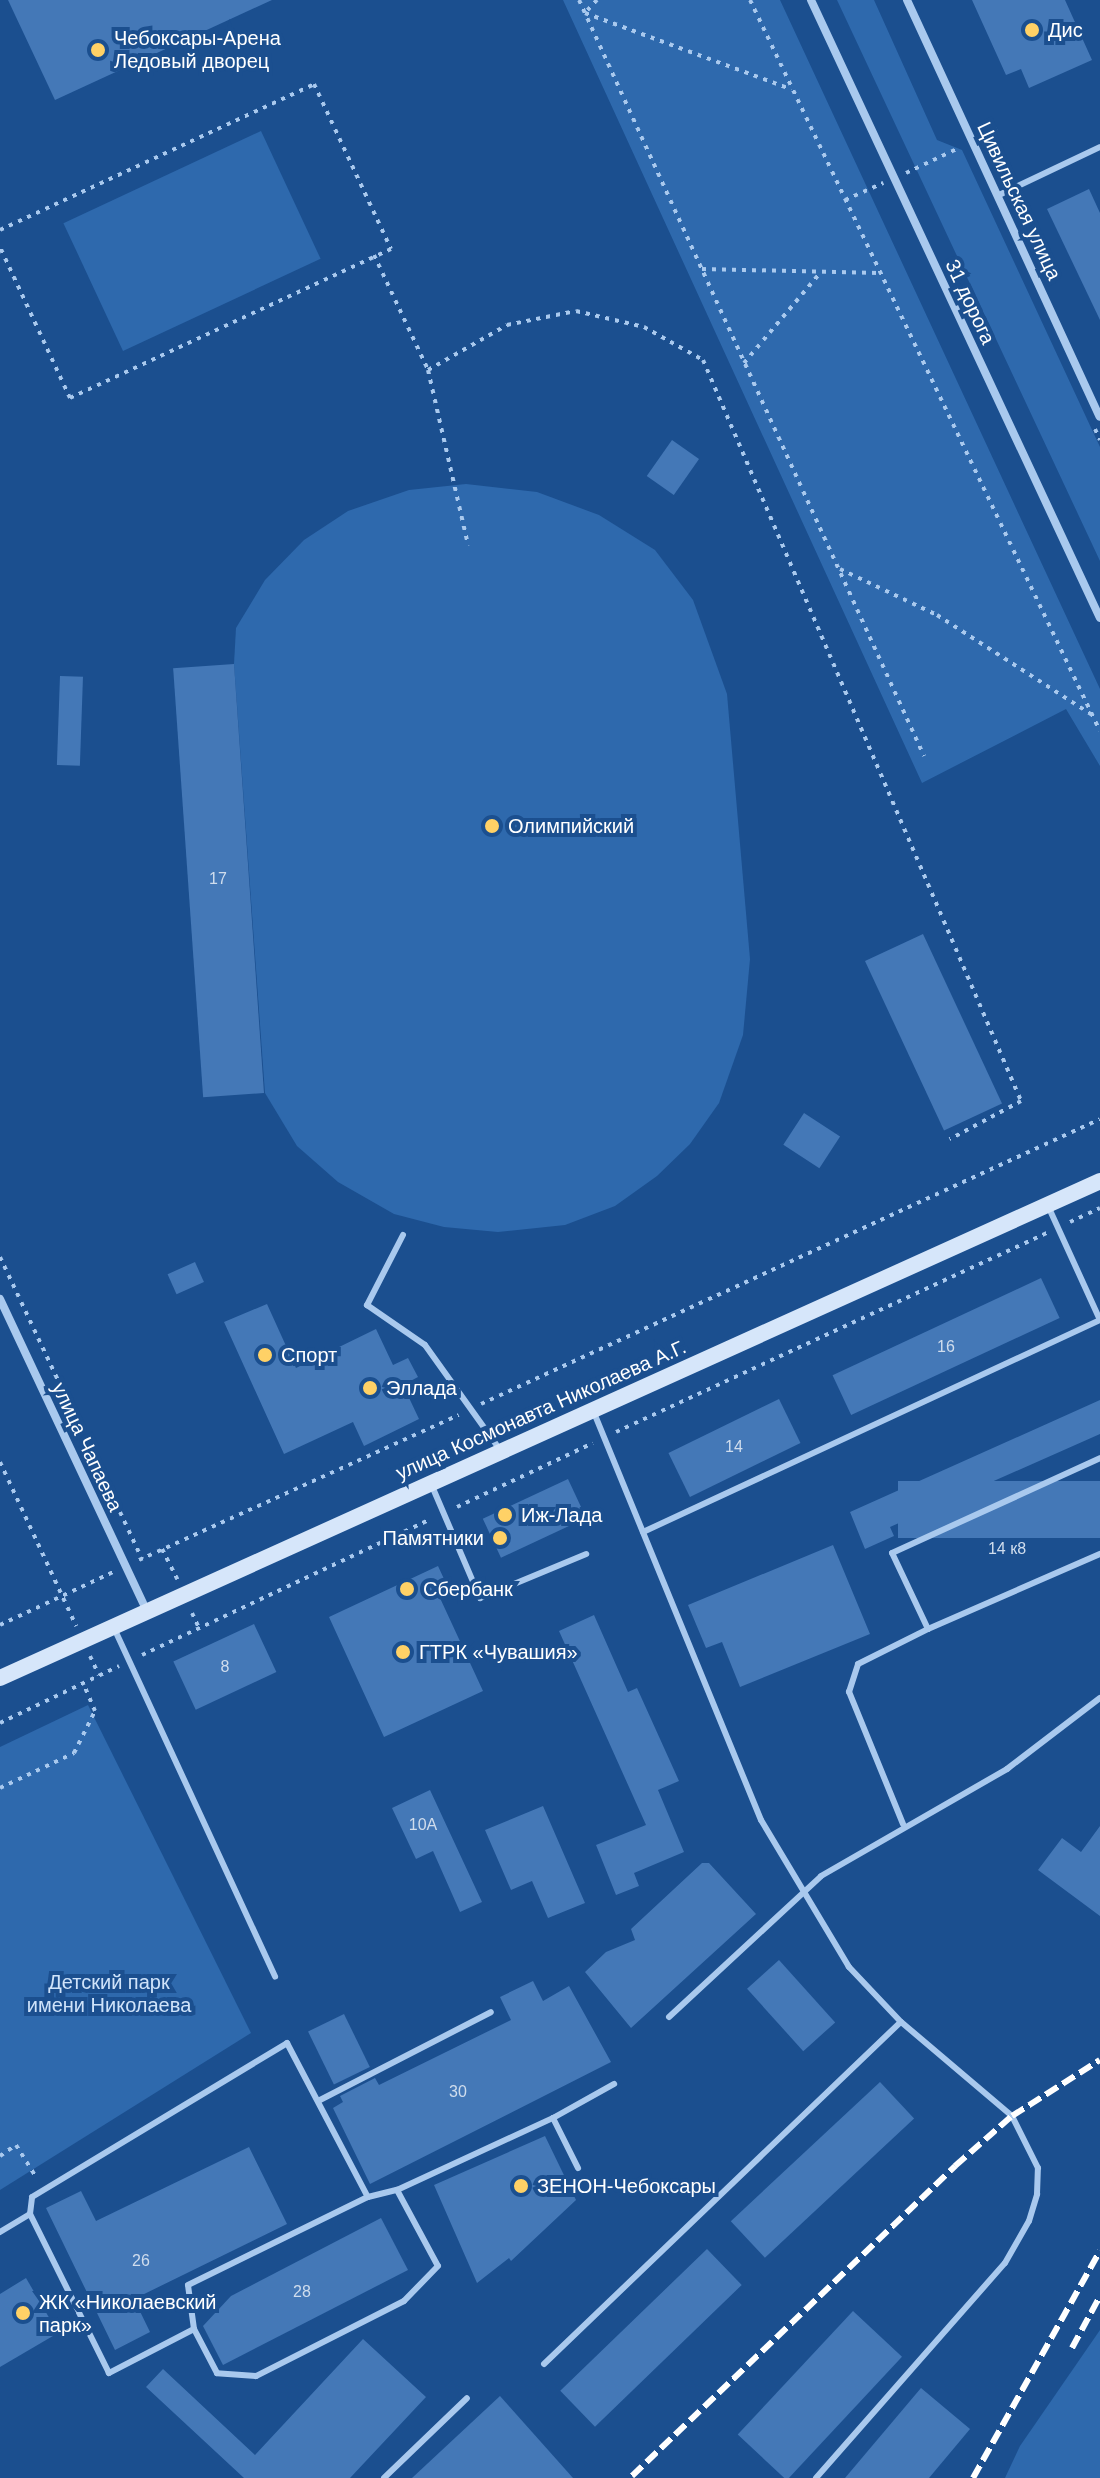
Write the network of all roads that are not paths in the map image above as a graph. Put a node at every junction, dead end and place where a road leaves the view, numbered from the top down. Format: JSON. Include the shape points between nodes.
{"nodes":[{"id":1,"x":811,"y":0,"type":"edge"},
{"id":2,"x":907,"y":0,"type":"edge"},
{"id":3,"x":1100,"y":147,"type":"edge"},
{"id":4,"x":999,"y":195,"type":"junction"},
{"id":5,"x":1100,"y":417,"type":"edge"},
{"id":6,"x":1100,"y":618,"type":"edge"},
{"id":7,"x":1100,"y":1181,"type":"edge"},
{"id":8,"x":1047,"y":1204,"type":"junction"},
{"id":9,"x":403,"y":1235,"type":"dead end"},
{"id":10,"x":1,"y":1302,"type":"edge"},
{"id":11,"x":593,"y":1409,"type":"junction"},
{"id":12,"x":501,"y":1451,"type":"junction"},
{"id":13,"x":1100,"y":1458,"type":"edge"},
{"id":14,"x":431,"y":1482,"type":"junction"},
{"id":15,"x":643,"y":1532,"type":"junction"},
{"id":16,"x":586,"y":1554,"type":"dead end"},
{"id":17,"x":1100,"y":1554,"type":"edge"},
{"id":18,"x":146,"y":1609,"type":"junction"},
{"id":19,"x":113,"y":1625,"type":"junction"},
{"id":20,"x":928,"y":1629,"type":"junction"},
{"id":21,"x":0,"y":1678,"type":"edge"},
{"id":22,"x":1100,"y":1698,"type":"edge"},
{"id":23,"x":903,"y":1824,"type":"junction"},
{"id":24,"x":801,"y":1893,"type":"junction"},
{"id":25,"x":275,"y":1977,"type":"dead end"},
{"id":26,"x":491,"y":2012,"type":"dead end"},
{"id":27,"x":669,"y":2017,"type":"dead end"},
{"id":28,"x":901,"y":2022,"type":"junction"},
{"id":29,"x":614,"y":2084,"type":"dead end"},
{"id":30,"x":320,"y":2100,"type":"junction"},
{"id":31,"x":553,"y":2118,"type":"junction"},
{"id":32,"x":578,"y":2168,"type":"dead end"},
{"id":33,"x":397,"y":2190,"type":"junction"},
{"id":34,"x":368,"y":2197,"type":"junction"},
{"id":35,"x":30,"y":2214,"type":"junction"},
{"id":36,"x":0,"y":2232,"type":"edge"},
{"id":37,"x":194,"y":2329,"type":"junction"},
{"id":38,"x":544,"y":2364,"type":"dead end"},
{"id":39,"x":467,"y":2398,"type":"dead end"},
{"id":40,"x":384,"y":2478,"type":"edge"},
{"id":41,"x":816,"y":2478,"type":"edge"}],
"edges":[{"from":1,"to":6,"type":"street","name":"31 дорога"},
{"from":2,"to":4,"type":"street","name":"Цивильская улица"},
{"from":3,"to":4,"type":"lane"},
{"from":4,"to":5,"type":"street","name":"Цивильская улица"},
{"from":7,"to":8,"type":"street","name":"улица Космонавта Николаева А.Г."},
{"from":8,"to":11,"type":"street","name":"улица Космонавта Николаева А.Г."},
{"from":8,"to":15,"type":"lane","via":[[1100,1320]]},
{"from":9,"to":12,"type":"lane","via":[[367,1305],[425,1345]]},
{"from":10,"to":18,"type":"street","name":"улица Чапаева"},
{"from":11,"to":12,"type":"street","name":"улица Космонавта Николаева А.Г."},
{"from":11,"to":15,"type":"lane"},
{"from":12,"to":14,"type":"street","name":"улица Космонавта Николаева А.Г."},
{"from":13,"to":20,"type":"lane","via":[[892,1553]]},
{"from":14,"to":16,"type":"lane","via":[[480,1598]]},
{"from":14,"to":18,"type":"street","name":"улица Космонавта Николаева А.Г."},
{"from":15,"to":24,"type":"lane","via":[[761,1820]]},
{"from":17,"to":20,"type":"lane"},
{"from":18,"to":19,"type":"street","name":"улица Космонавта Николаева А.Г."},
{"from":19,"to":21,"type":"street","name":"улица Космонавта Николаева А.Г."},
{"from":19,"to":25,"type":"lane"},
{"from":20,"to":23,"type":"lane","via":[[858,1664],[849,1692]]},
{"from":22,"to":23,"type":"lane","via":[[1007,1769]]},
{"from":23,"to":24,"type":"lane"},
{"from":24,"to":27,"type":"lane"},
{"from":24,"to":28,"type":"lane","via":[[849,1967]]},
{"from":26,"to":30,"type":"lane"},
{"from":28,"to":38,"type":"lane"},
{"from":28,"to":41,"type":"lane","via":[[1012,2116],[1038,2168],[1037,2194],[1029,2221],[1005,2263]]},
{"from":29,"to":31,"type":"lane"},
{"from":30,"to":34,"type":"lane"},
{"from":30,"to":35,"type":"lane","via":[[287,2043],[32,2197]]},
{"from":31,"to":32,"type":"lane"},
{"from":31,"to":33,"type":"lane"},
{"from":33,"to":34,"type":"lane"},
{"from":33,"to":37,"type":"lane","via":[[438,2266],[404,2301],[256,2376],[217,2373]]},
{"from":34,"to":37,"type":"lane","via":[[188,2285]]},
{"from":35,"to":36,"type":"lane"},
{"from":35,"to":37,"type":"lane","via":[[109,2373]]},
{"from":39,"to":40,"type":"lane"}]}
